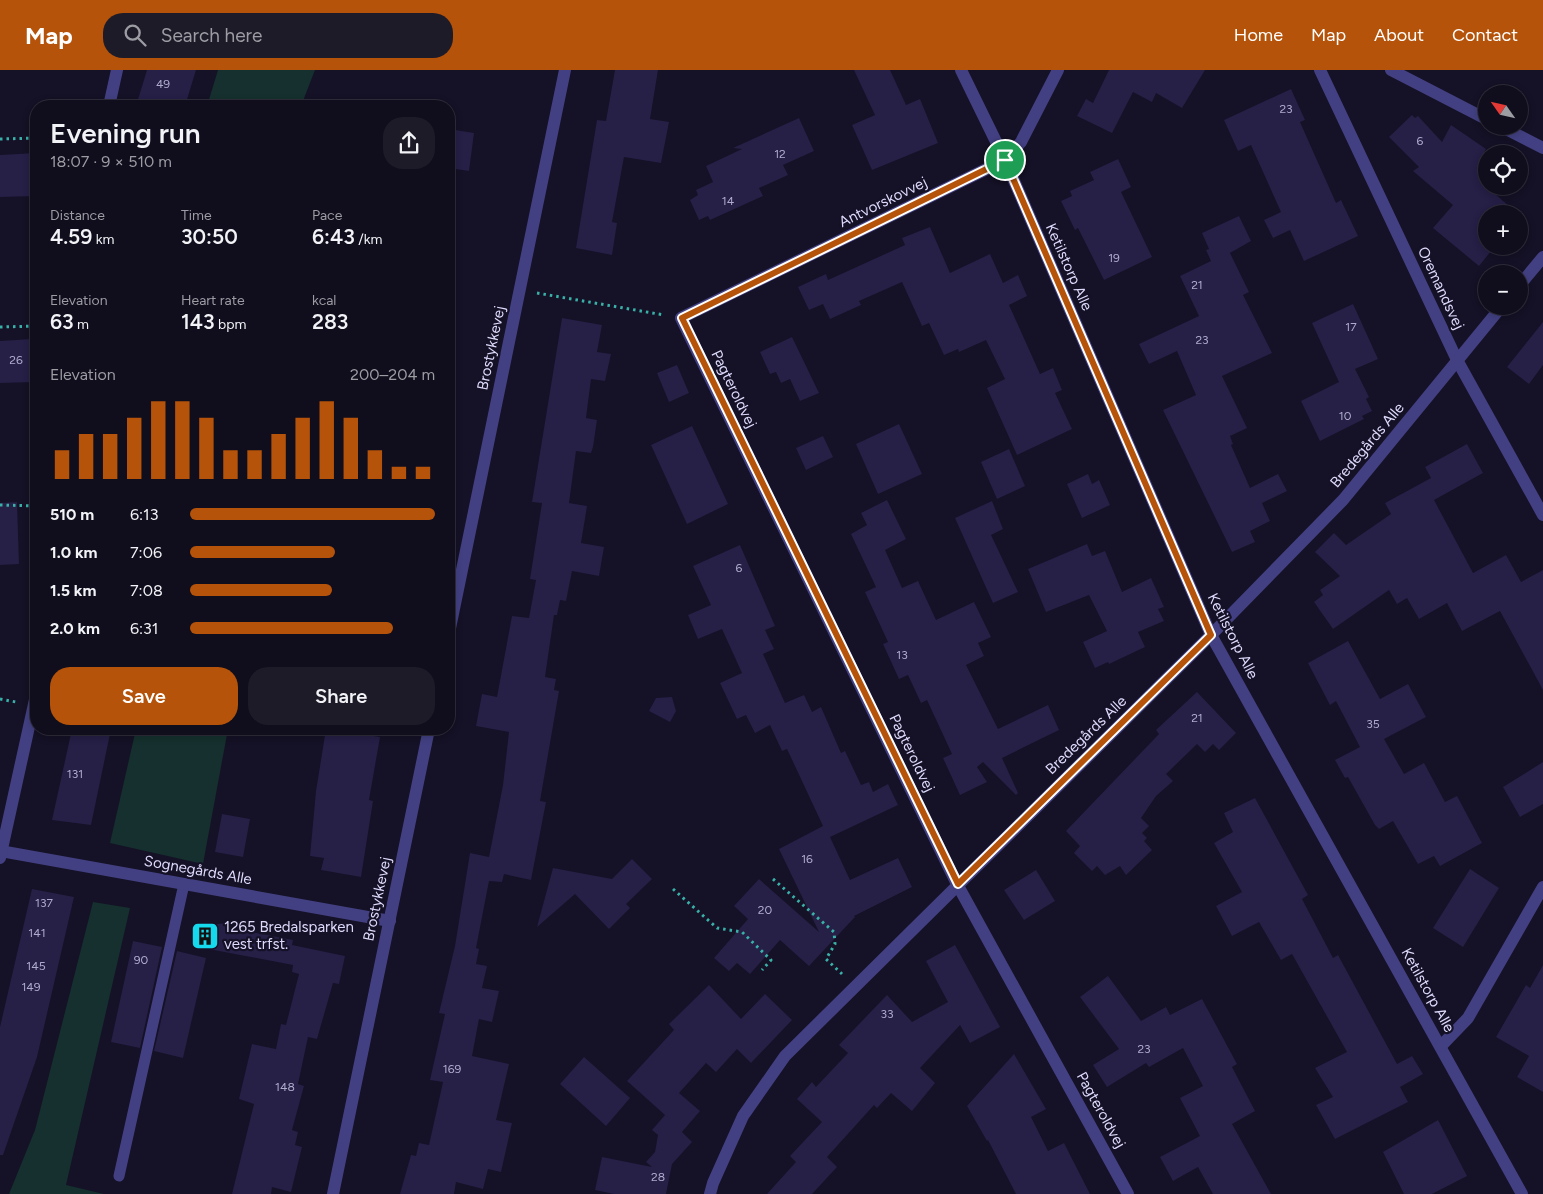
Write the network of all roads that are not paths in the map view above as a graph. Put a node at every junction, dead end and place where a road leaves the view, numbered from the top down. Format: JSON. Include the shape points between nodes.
{"nodes":[{"id":1,"x":117,"y":70,"type":"edge"},
{"id":2,"x":565,"y":70,"type":"edge"},
{"id":3,"x":961,"y":70,"type":"edge"},
{"id":4,"x":1058,"y":70,"type":"edge"},
{"id":5,"x":1320,"y":70,"type":"edge"},
{"id":6,"x":1391,"y":70,"type":"edge"},
{"id":7,"x":110,"y":100,"type":"edge"},
{"id":8,"x":1478,"y":115,"type":"edge"},
{"id":9,"x":1518,"y":135,"type":"edge"},
{"id":10,"x":1543,"y":148,"type":"edge"},
{"id":11,"x":1005,"y":160,"type":"junction"},
{"id":12,"x":1543,"y":257,"type":"edge"},
{"id":13,"x":1528,"y":275,"type":"edge"},
{"id":14,"x":1495,"y":315,"type":"edge"},
{"id":15,"x":682,"y":318,"type":"joint"},
{"id":16,"x":1458,"y":360,"type":"junction"},
{"id":17,"x":1543,"y":515,"type":"edge"},
{"id":18,"x":455,"y":605,"type":"edge"},
{"id":19,"x":1211,"y":635,"type":"junction"},
{"id":20,"x":30,"y":722,"type":"edge"},
{"id":21,"x":428,"y":735,"type":"edge"},
{"id":22,"x":1,"y":854,"type":"edge"},
{"id":23,"x":184,"y":884,"type":"junction"},
{"id":24,"x":958,"y":884,"type":"junction"},
{"id":25,"x":1543,"y":887,"type":"edge"},
{"id":26,"x":390,"y":921,"type":"junction"},
{"id":27,"x":1441,"y":1046,"type":"junction"},
{"id":28,"x":119,"y":1176,"type":"dead end"},
{"id":29,"x":333,"y":1194,"type":"edge"},
{"id":30,"x":710,"y":1194,"type":"edge"},
{"id":31,"x":1128,"y":1194,"type":"edge"},
{"id":32,"x":1522,"y":1194,"type":"edge"}],
"edges":[{"from":1,"to":7,"type":"street"},
{"from":2,"to":18,"type":"street","name":"Brostykkevej"},
{"from":3,"to":11,"type":"street","name":"Ketilstorp Alle"},
{"from":4,"to":11,"type":"street","name":"Antvorskovvej","via":[[1021,142]]},
{"from":5,"to":16,"type":"street","name":"Oremandsvej"},
{"from":6,"to":8,"type":"street"},
{"from":9,"to":10,"type":"street"},
{"from":11,"to":15,"type":"street","name":"Antvorskovvej"},
{"from":11,"to":19,"type":"street","name":"Ketilstorp Alle"},
{"from":12,"to":13,"type":"street"},
{"from":14,"to":16,"type":"street","name":"Bredegårds Alle"},
{"from":15,"to":24,"type":"street","name":"Pagteroldvej"},
{"from":16,"to":17,"type":"street","name":"Oremandsvej"},
{"from":16,"to":19,"type":"street","name":"Bredegårds Alle","via":[[1342,500]]},
{"from":19,"to":24,"type":"street","name":"Bredegårds Alle"},
{"from":19,"to":27,"type":"street","name":"Ketilstorp Alle"},
{"from":20,"to":22,"type":"street"},
{"from":21,"to":26,"type":"street","name":"Brostykkevej"},
{"from":22,"to":23,"type":"street","name":"Sognegårds Alle"},
{"from":23,"to":26,"type":"street","name":"Sognegårds Alle"},
{"from":23,"to":28,"type":"lane"},
{"from":24,"to":30,"type":"street","name":"Bredegårds Alle","via":[[785,1056],[743,1116]]},
{"from":24,"to":31,"type":"street","name":"Pagteroldvej"},
{"from":25,"to":27,"type":"street","via":[[1468,1018]]},
{"from":26,"to":29,"type":"street","name":"Brostykkevej"},
{"from":27,"to":32,"type":"street","name":"Ketilstorp Alle"}]}
